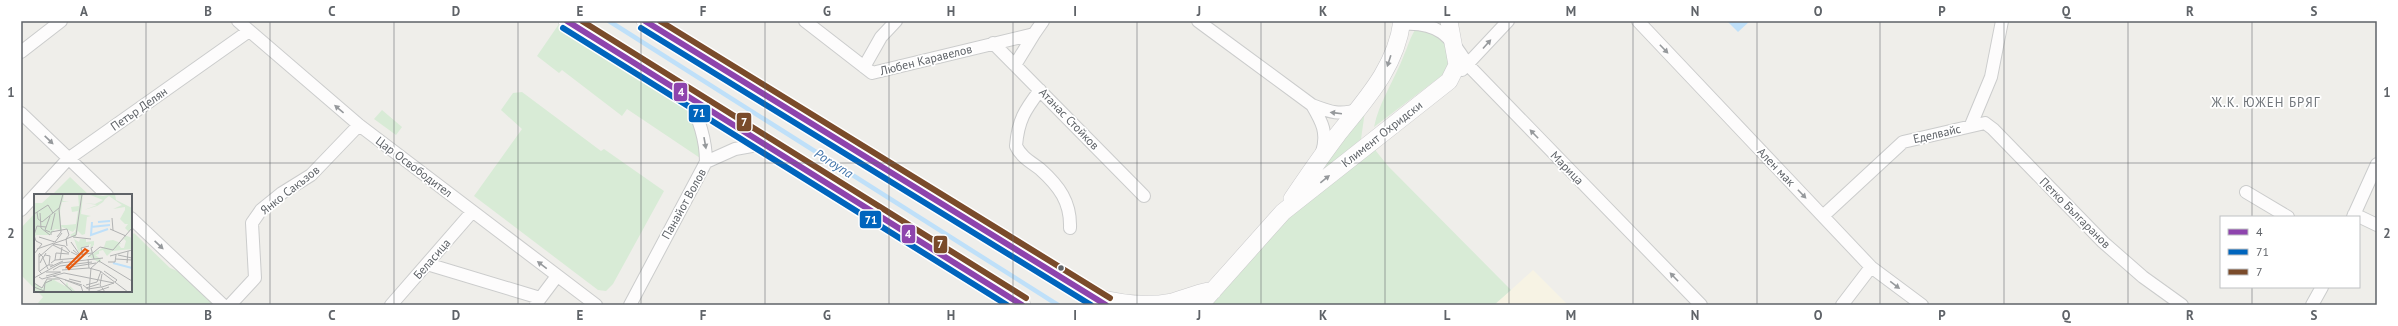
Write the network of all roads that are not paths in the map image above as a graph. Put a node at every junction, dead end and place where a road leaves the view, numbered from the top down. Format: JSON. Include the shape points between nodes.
{"nodes":[{"id":1,"x":61,"y":21,"type":"edge"},
{"id":2,"x":238,"y":21,"type":"edge"},
{"id":3,"x":567,"y":21,"type":"edge"},
{"id":4,"x":645,"y":21,"type":"edge"},
{"id":5,"x":805,"y":21,"type":"edge"},
{"id":6,"x":896,"y":21,"type":"edge"},
{"id":7,"x":1043,"y":21,"type":"edge"},
{"id":8,"x":1198,"y":21,"type":"edge"},
{"id":9,"x":1449,"y":21,"type":"edge"},
{"id":10,"x":1508,"y":21,"type":"edge"},
{"id":11,"x":1639,"y":21,"type":"edge"},
{"id":12,"x":2002,"y":21,"type":"edge"},
{"id":13,"x":1401,"y":22,"type":"edge"},
{"id":14,"x":249,"y":30,"type":"junction"},
{"id":15,"x":1034,"y":34,"type":"junction"},
{"id":16,"x":993,"y":43,"type":"junction"},
{"id":17,"x":1454,"y":44,"type":"junction"},
{"id":18,"x":21,"y":52,"type":"edge"},
{"id":19,"x":1015,"y":65,"type":"junction"},
{"id":20,"x":1468,"y":65,"type":"junction"},
{"id":21,"x":864,"y":67,"type":"junction"},
{"id":22,"x":1449,"y":81,"type":"junction"},
{"id":23,"x":1040,"y":90,"type":"junction"},
{"id":24,"x":689,"y":98,"type":"junction"},
{"id":25,"x":1312,"y":105,"type":"junction"},
{"id":26,"x":1360,"y":108,"type":"junction"},
{"id":27,"x":21,"y":113,"type":"edge"},
{"id":28,"x":359,"y":125,"type":"junction"},
{"id":29,"x":1971,"y":125,"type":"junction"},
{"id":30,"x":763,"y":144,"type":"junction"},
{"id":31,"x":1321,"y":156,"type":"junction"},
{"id":32,"x":68,"y":159,"type":"junction"},
{"id":33,"x":706,"y":162,"type":"junction"},
{"id":34,"x":2377,"y":164,"type":"edge"},
{"id":35,"x":2246,"y":192,"type":"dead end"},
{"id":36,"x":36,"y":194,"type":"edge"},
{"id":37,"x":106,"y":194,"type":"edge"},
{"id":38,"x":34,"y":196,"type":"edge"},
{"id":39,"x":1144,"y":196,"type":"dead end"},
{"id":40,"x":21,"y":210,"type":"edge"},
{"id":41,"x":472,"y":212,"type":"junction"},
{"id":42,"x":1284,"y":212,"type":"junction"},
{"id":43,"x":2353,"y":215,"type":"edge"},
{"id":44,"x":1823,"y":216,"type":"junction"},
{"id":45,"x":2286,"y":216,"type":"edge"},
{"id":46,"x":2360,"y":218,"type":"edge"},
{"id":47,"x":132,"y":219,"type":"edge"},
{"id":48,"x":2377,"y":225,"type":"edge"},
{"id":49,"x":1070,"y":228,"type":"dead end"},
{"id":50,"x":428,"y":264,"type":"junction"},
{"id":51,"x":1871,"y":267,"type":"junction"},
{"id":52,"x":557,"y":276,"type":"junction"},
{"id":53,"x":2321,"y":288,"type":"edge"},
{"id":54,"x":1212,"y":297,"type":"edge"},
{"id":55,"x":1099,"y":301,"type":"edge"},
{"id":56,"x":538,"y":302,"type":"edge"},
{"id":57,"x":223,"y":305,"type":"edge"},
{"id":58,"x":230,"y":305,"type":"edge"},
{"id":59,"x":391,"y":305,"type":"edge"},
{"id":60,"x":596,"y":305,"type":"edge"},
{"id":61,"x":630,"y":305,"type":"edge"},
{"id":62,"x":1022,"y":305,"type":"edge"},
{"id":63,"x":1200,"y":305,"type":"edge"},
{"id":64,"x":1701,"y":305,"type":"edge"},
{"id":65,"x":1842,"y":305,"type":"edge"},
{"id":66,"x":1922,"y":305,"type":"edge"},
{"id":67,"x":2182,"y":305,"type":"edge"},
{"id":68,"x":2312,"y":305,"type":"edge"}],
"edges":[{"from":1,"to":18,"type":"street"},
{"from":2,"to":14,"type":"street","name":"Цар Освободител"},
{"from":3,"to":24,"type":"main road"},
{"from":4,"to":55,"type":"main road"},
{"from":5,"to":21,"type":"street","name":"Любен Каравелов"},
{"from":6,"to":21,"type":"street","via":[[881,37]]},
{"from":7,"to":15,"type":"street"},
{"from":8,"to":25,"type":"street"},
{"from":9,"to":17,"type":"main road","name":"Марица"},
{"from":20,"to":10,"type":"street","one_way":true},
{"from":11,"to":44,"type":"street","name":"Ален мак","one_way":true},
{"from":12,"to":29,"type":"street","name":"Еделвайс","via":[[1991,77]]},
{"from":13,"to":17,"type":"street","via":[[1430,25]]},
{"from":13,"to":26,"type":"main road","name":"Климент Охридски","one_way":true,"via":[[1387,70]]},
{"from":28,"to":14,"type":"street","name":"Цар Освободител","one_way":true},
{"from":14,"to":32,"type":"street","name":"Петър Делян"},
{"from":15,"to":16,"type":"street"},
{"from":15,"to":19,"type":"street"},
{"from":16,"to":19,"type":"street","name":"Атанас Стойков"},
{"from":16,"to":21,"type":"street","name":"Любен Каравелов","via":[[872,73]]},
{"from":17,"to":20,"type":"street","name":"Марица"},
{"from":17,"to":22,"type":"main road","name":"Климент Охридски","via":[[1457,65]]},
{"from":19,"to":23,"type":"street","name":"Атанас Стойков"},
{"from":20,"to":22,"type":"street"},
{"from":64,"to":20,"type":"street","name":"Марица","one_way":true},
{"from":42,"to":22,"type":"main road","name":"Климент Охридски","one_way":true},
{"from":23,"to":39,"type":"street","name":"Атанас Стойков"},
{"from":23,"to":49,"type":"street","via":[[1017,127],[1016,146],[1062,194],[1070,209]]},
{"from":24,"to":30,"type":"main road"},
{"from":24,"to":33,"type":"street","name":"Панайот Волов","one_way":true,"via":[[702,128]]},
{"from":26,"to":25,"type":"street","one_way":true,"via":[[1345,114],[1332,113]]},
{"from":25,"to":31,"type":"street","via":[[1326,134]]},
{"from":26,"to":31,"type":"main road","name":"Климент Охридски"},
{"from":27,"to":32,"type":"street","one_way":true},
{"from":28,"to":41,"type":"street","name":"Цар Освободител"},
{"from":28,"to":58,"type":"street","name":"Янко Сакъзов","via":[[311,175],[263,208],[252,223],[255,278]]},
{"from":29,"to":44,"type":"street","name":"Еделвайс","via":[[1903,142]]},
{"from":29,"to":67,"type":"street","name":"Петко Българанов","via":[[1985,124],[1993,128],[2103,242],[2143,277]]},
{"from":30,"to":33,"type":"street","via":[[735,149]]},
{"from":30,"to":62,"type":"main road"},
{"from":31,"to":42,"type":"main road","name":"Климент Охридски"},
{"from":32,"to":36,"type":"street","name":"Петър Делян"},
{"from":32,"to":37,"type":"street"},
{"from":33,"to":61,"type":"street","name":"Панайот Волов"},
{"from":34,"to":43,"type":"street"},
{"from":35,"to":45,"type":"street"},
{"from":38,"to":40,"type":"street","name":"Петър Делян"},
{"from":41,"to":50,"type":"street","name":"Беласица"},
{"from":52,"to":41,"type":"street","name":"Цар Освободител","one_way":true},
{"from":42,"to":54,"type":"main road","name":"Климент Охридски"},
{"from":44,"to":51,"type":"street","name":"Ален мак"},
{"from":46,"to":48,"type":"street"},
{"from":47,"to":57,"type":"street","one_way":true},
{"from":50,"to":56,"type":"street"},
{"from":50,"to":59,"type":"street","name":"Беласица"},
{"from":51,"to":65,"type":"street"},
{"from":51,"to":66,"type":"street","name":"Ален мак","one_way":true},
{"from":52,"to":56,"type":"street"},
{"from":52,"to":60,"type":"street","name":"Цар Освободител"},
{"from":53,"to":68,"type":"street"},
{"from":54,"to":55,"type":"main road","via":[[1146,305]]},
{"from":54,"to":63,"type":"main road","name":"Климент Охридски"}]}
